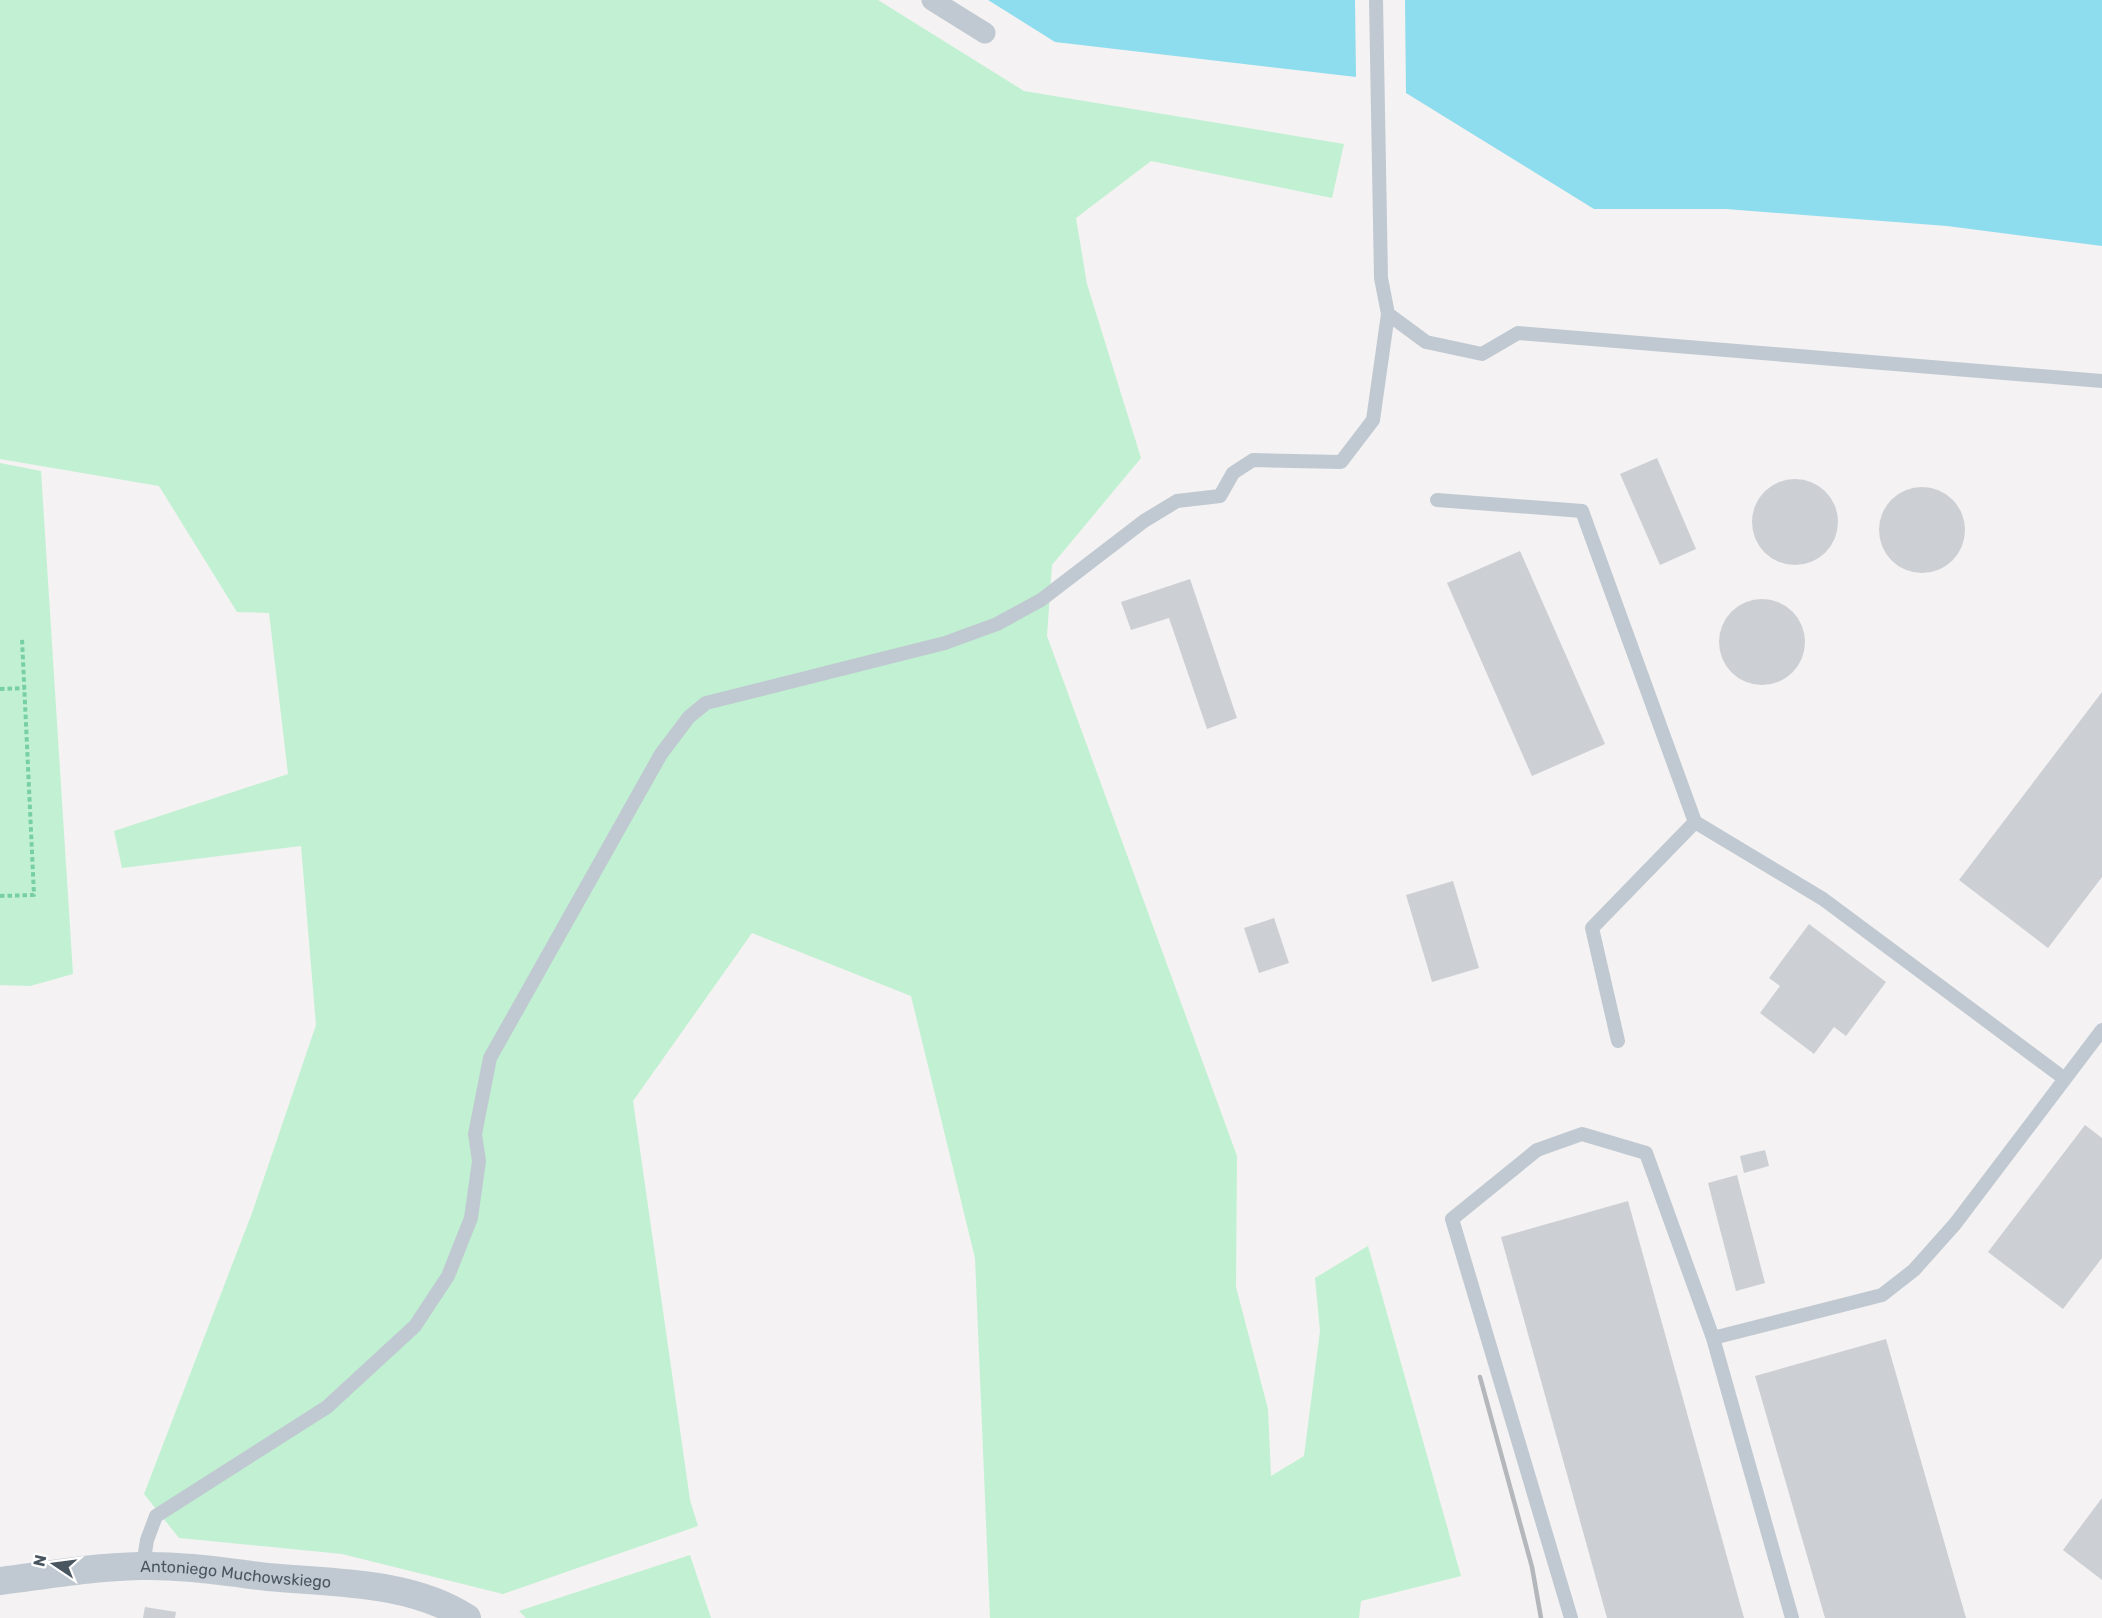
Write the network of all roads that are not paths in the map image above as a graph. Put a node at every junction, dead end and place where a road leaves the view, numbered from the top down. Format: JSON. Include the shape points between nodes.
{"nodes":[{"id":1,"x":932,"y":0,"type":"edge"},
{"id":2,"x":1376,"y":0,"type":"edge"},
{"id":3,"x":985,"y":33,"type":"dead end"},
{"id":4,"x":1388,"y":314,"type":"junction"},
{"id":5,"x":2102,"y":381,"type":"edge"},
{"id":6,"x":1437,"y":500,"type":"dead end"},
{"id":7,"x":1695,"y":822,"type":"junction"},
{"id":8,"x":2102,"y":1030,"type":"edge"},
{"id":9,"x":1618,"y":1041,"type":"dead end"},
{"id":10,"x":2065,"y":1079,"type":"junction"},
{"id":11,"x":1713,"y":1338,"type":"junction"},
{"id":12,"x":143,"y":1566,"type":"junction"},
{"id":13,"x":0,"y":1581,"type":"edge"},
{"id":14,"x":467,"y":1618,"type":"edge"},
{"id":15,"x":1571,"y":1618,"type":"edge"},
{"id":16,"x":1792,"y":1618,"type":"edge"}],
"edges":[{"from":1,"to":3,"type":"street"},
{"from":2,"to":4,"type":"lane","via":[[1381,278]]},
{"from":4,"to":5,"type":"lane","via":[[1426,342],[1482,354],[1518,333]]},
{"from":4,"to":12,"type":"lane","via":[[1373,420],[1341,462],[1253,459],[1233,473],[1220,496],[1177,501],[1144,521],[1041,600],[997,624],[945,643],[706,703],[689,717],[661,754],[490,1058],[475,1134],[479,1161],[471,1218],[448,1276],[416,1326],[327,1407],[156,1516]]},
{"from":6,"to":7,"type":"lane","via":[[1582,511]]},
{"from":7,"to":9,"type":"lane","via":[[1592,928]]},
{"from":7,"to":10,"type":"lane","via":[[1823,899]]},
{"from":8,"to":10,"type":"lane"},
{"from":10,"to":11,"type":"lane","via":[[1939,1244],[1914,1270],[1882,1294]]},
{"from":11,"to":15,"type":"lane","via":[[1646,1154],[1582,1134],[1537,1150],[1452,1219]]},
{"from":11,"to":16,"type":"lane"},
{"from":12,"to":13,"type":"street","name":"Antoniego Muchowskiego"},
{"from":12,"to":14,"type":"street","name":"Antoniego Muchowskiego","via":[[383,1589],[422,1598]]}]}
